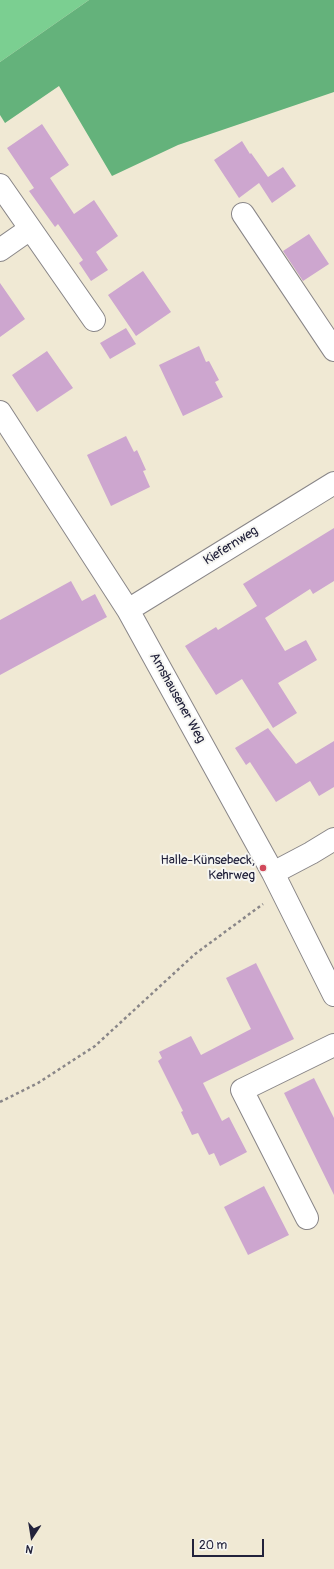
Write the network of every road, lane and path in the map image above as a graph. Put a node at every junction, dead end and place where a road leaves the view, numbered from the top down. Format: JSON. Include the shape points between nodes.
{"nodes":[{"id":1,"x":0,"y":185,"type":"edge"},
{"id":2,"x":244,"y":214,"type":"dead end"},
{"id":3,"x":30,"y":229,"type":"junction"},
{"id":4,"x":0,"y":250,"type":"edge"},
{"id":5,"x":94,"y":320,"type":"dead end"},
{"id":6,"x":334,"y":350,"type":"edge"},
{"id":7,"x":0,"y":412,"type":"edge"},
{"id":8,"x":334,"y":482,"type":"edge"},
{"id":9,"x":128,"y":610,"type":"junction"},
{"id":10,"x":334,"y":839,"type":"edge"},
{"id":11,"x":273,"y":873,"type":"junction"},
{"id":12,"x":283,"y":894,"type":"junction"},
{"id":13,"x":334,"y":994,"type":"edge"},
{"id":14,"x":334,"y":1045,"type":"edge"},
{"id":15,"x":0,"y":1102,"type":"edge"},
{"id":16,"x":307,"y":1218,"type":"dead end"}],
"edges":[{"from":1,"to":3,"type":"street"},
{"from":2,"to":6,"type":"street"},
{"from":3,"to":4,"type":"street"},
{"from":3,"to":5,"type":"street"},
{"from":7,"to":9,"type":"street","name":"Amshausener Weg"},
{"from":8,"to":9,"type":"street","name":"Kiefernweg"},
{"from":9,"to":11,"type":"street","name":"Amshausener Weg"},
{"from":10,"to":11,"type":"street"},
{"from":11,"to":12,"type":"street","name":"Amshausener Weg"},
{"from":12,"to":13,"type":"street","name":"Amshausener Weg"},
{"from":12,"to":15,"type":"path","via":[[260,905],[195,954],[95,1046],[38,1083]]},
{"from":14,"to":16,"type":"street","via":[[242,1090]]}]}
